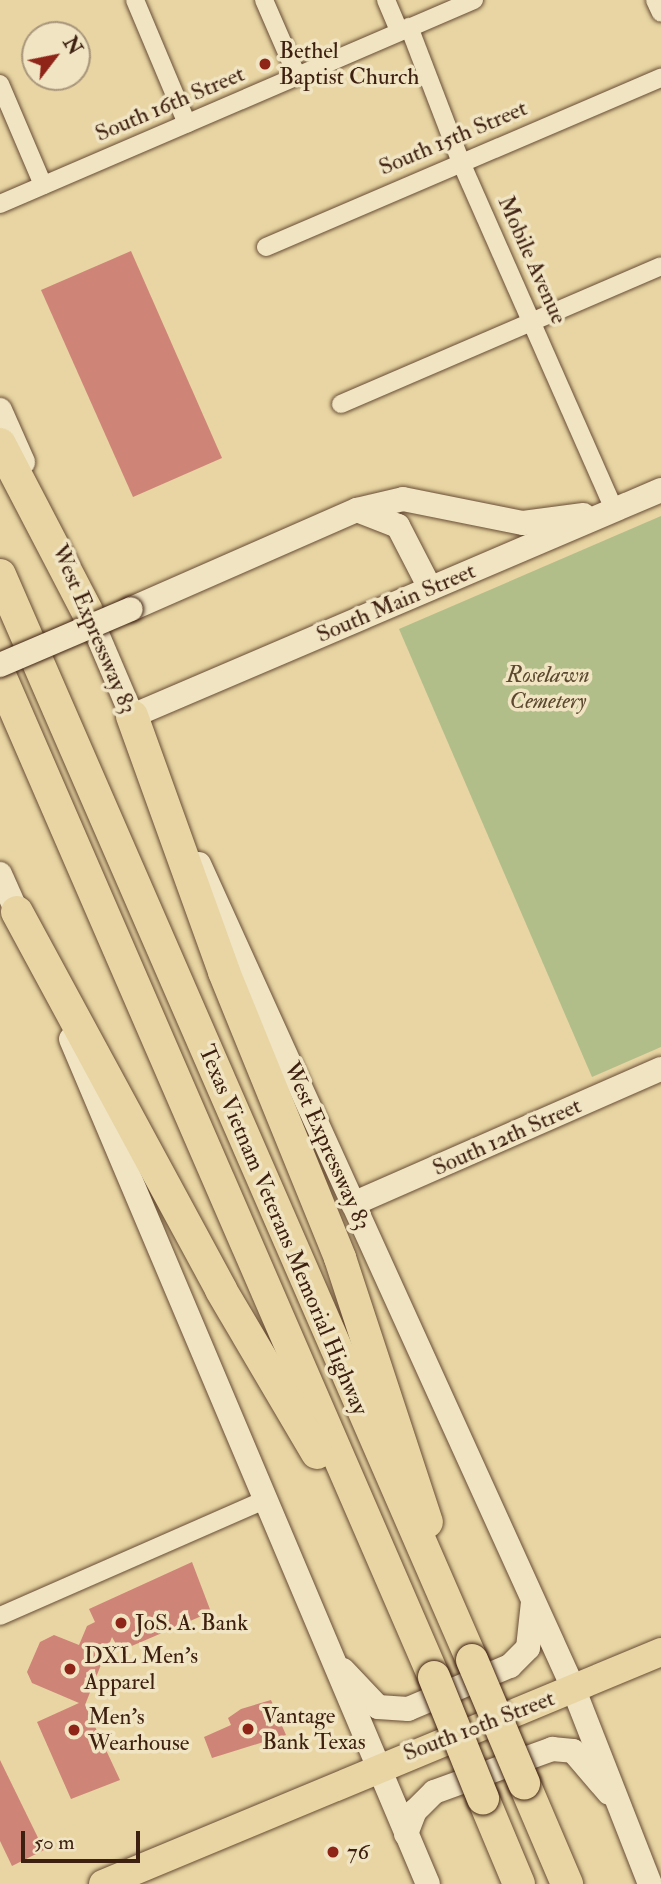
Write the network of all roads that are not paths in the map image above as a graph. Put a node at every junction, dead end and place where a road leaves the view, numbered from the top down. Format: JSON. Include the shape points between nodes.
{"nodes":[{"id":1,"x":135,"y":0,"type":"edge"},
{"id":2,"x":264,"y":0,"type":"edge"},
{"id":3,"x":386,"y":0,"type":"edge"},
{"id":4,"x":474,"y":0,"type":"edge"},
{"id":5,"x":655,"y":0,"type":"edge"},
{"id":6,"x":661,"y":13,"type":"edge"},
{"id":7,"x":404,"y":29,"type":"junction"},
{"id":8,"x":297,"y":76,"type":"junction"},
{"id":9,"x":661,"y":78,"type":"edge"},
{"id":10,"x":0,"y":84,"type":"edge"},
{"id":11,"x":187,"y":124,"type":"junction"},
{"id":12,"x":460,"y":160,"type":"junction"},
{"id":13,"x":43,"y":186,"type":"junction"},
{"id":14,"x":0,"y":204,"type":"edge"},
{"id":15,"x":266,"y":247,"type":"dead end"},
{"id":16,"x":661,"y":266,"type":"edge"},
{"id":17,"x":533,"y":321,"type":"junction"},
{"id":18,"x":341,"y":404,"type":"dead end"},
{"id":19,"x":0,"y":410,"type":"edge"},
{"id":20,"x":0,"y":444,"type":"edge"},
{"id":21,"x":661,"y":490,"type":"edge"},
{"id":22,"x":357,"y":510,"type":"junction"},
{"id":23,"x":615,"y":511,"type":"junction"},
{"id":24,"x":0,"y":575,"type":"edge"},
{"id":25,"x":430,"y":588,"type":"junction"},
{"id":26,"x":87,"y":611,"type":"junction"},
{"id":27,"x":0,"y":665,"type":"edge"},
{"id":28,"x":0,"y":675,"type":"edge"},
{"id":29,"x":132,"y":716,"type":"junction"},
{"id":30,"x":0,"y":874,"type":"edge"},
{"id":31,"x":17,"y":912,"type":"junction"},
{"id":32,"x":661,"y":1069,"type":"edge"},
{"id":33,"x":353,"y":1204,"type":"junction"},
{"id":34,"x":266,"y":1499,"type":"junction"},
{"id":35,"x":383,"y":1565,"type":"junction"},
{"id":36,"x":533,"y":1599,"type":"junction"},
{"id":37,"x":0,"y":1616,"type":"edge"},
{"id":38,"x":322,"y":1641,"type":"junction"},
{"id":39,"x":661,"y":1652,"type":"edge"},
{"id":40,"x":472,"y":1660,"type":"junction"},
{"id":41,"x":574,"y":1690,"type":"junction"},
{"id":42,"x":376,"y":1765,"type":"junction"},
{"id":43,"x":482,"y":1798,"type":"junction"},
{"id":44,"x":619,"y":1804,"type":"junction"},
{"id":45,"x":407,"y":1834,"type":"junction"},
{"id":46,"x":103,"y":1884,"type":"edge"},
{"id":47,"x":428,"y":1884,"type":"edge"},
{"id":48,"x":501,"y":1884,"type":"edge"},
{"id":49,"x":519,"y":1884,"type":"edge"},
{"id":50,"x":568,"y":1884,"type":"edge"},
{"id":51,"x":650,"y":1884,"type":"edge"}],
"edges":[{"from":1,"to":11,"type":"street"},
{"from":2,"to":8,"type":"street"},
{"from":3,"to":7,"type":"street","name":"Mobile Avenue"},
{"from":4,"to":7,"type":"street","name":"South 16th Street"},
{"from":5,"to":6,"type":"street"},
{"from":7,"to":8,"type":"street","name":"South 16th Street"},
{"from":7,"to":12,"type":"street","name":"Mobile Avenue"},
{"from":8,"to":11,"type":"street","name":"South 16th Street"},
{"from":9,"to":12,"type":"street","name":"South 15th Street"},
{"from":10,"to":13,"type":"street"},
{"from":11,"to":13,"type":"street","name":"South 16th Street"},
{"from":12,"to":15,"type":"street","name":"South 15th Street"},
{"from":12,"to":17,"type":"street","name":"Mobile Avenue"},
{"from":13,"to":14,"type":"street","name":"South 16th Street"},
{"from":16,"to":17,"type":"street"},
{"from":17,"to":18,"type":"street"},
{"from":17,"to":23,"type":"street","name":"Mobile Avenue"},
{"from":19,"to":26,"type":"main road","name":"West Expressway 83"},
{"from":20,"to":26,"type":"highway"},
{"from":21,"to":23,"type":"main road","name":"South Main Street"},
{"from":22,"to":23,"type":"main road","via":[[423,501],[523,523]]},
{"from":22,"to":25,"type":"main road","via":[[398,526]]},
{"from":22,"to":27,"type":"main road","bridge":true},
{"from":23,"to":25,"type":"main road","name":"South Main Street"},
{"from":24,"to":40,"type":"highway","name":"Texas Vietnam Veterans Memorial Highway"},
{"from":25,"to":29,"type":"main road","name":"South Main Street"},
{"from":26,"to":29,"type":"main road","name":"West Expressway 83"},
{"from":28,"to":35,"type":"highway","name":"Texas Vietnam Veterans Memorial Highway"},
{"from":29,"to":33,"type":"main road","name":"West Expressway 83"},
{"from":29,"to":40,"type":"highway","via":[[224,972],[340,1258]]},
{"from":30,"to":31,"type":"main road"},
{"from":31,"to":34,"type":"main road"},
{"from":31,"to":35,"type":"highway","via":[[221,1290]]},
{"from":32,"to":33,"type":"main road","name":"South 12th Street"},
{"from":33,"to":36,"type":"main road","name":"West Expressway 83"},
{"from":34,"to":37,"type":"street"},
{"from":34,"to":38,"type":"main road"},
{"from":35,"to":43,"type":"highway","name":"Texas Vietnam Veterans Memorial Highway","bridge":true},
{"from":36,"to":38,"type":"main road","via":[[533,1627],[519,1658],[408,1709],[378,1707]]},
{"from":36,"to":41,"type":"main road","name":"West Expressway 83"},
{"from":38,"to":42,"type":"main road"},
{"from":39,"to":41,"type":"main road","name":"South 10th Street"},
{"from":40,"to":50,"type":"highway","name":"Texas Vietnam Veterans Memorial Highway","bridge":true},
{"from":41,"to":42,"type":"main road","name":"South 10th Street"},
{"from":41,"to":44,"type":"main road","name":"West Expressway 83"},
{"from":42,"to":45,"type":"main road"},
{"from":42,"to":46,"type":"main road","name":"South 10th Street"},
{"from":43,"to":48,"type":"highway","via":[[483,1841]]},
{"from":43,"to":49,"type":"highway","name":"Texas Vietnam Veterans Memorial Highway"},
{"from":44,"to":45,"type":"main road","via":[[578,1756],[559,1748],[434,1792],[415,1811]]},
{"from":44,"to":51,"type":"main road","name":"West Expressway 83"},
{"from":45,"to":47,"type":"main road"}]}
